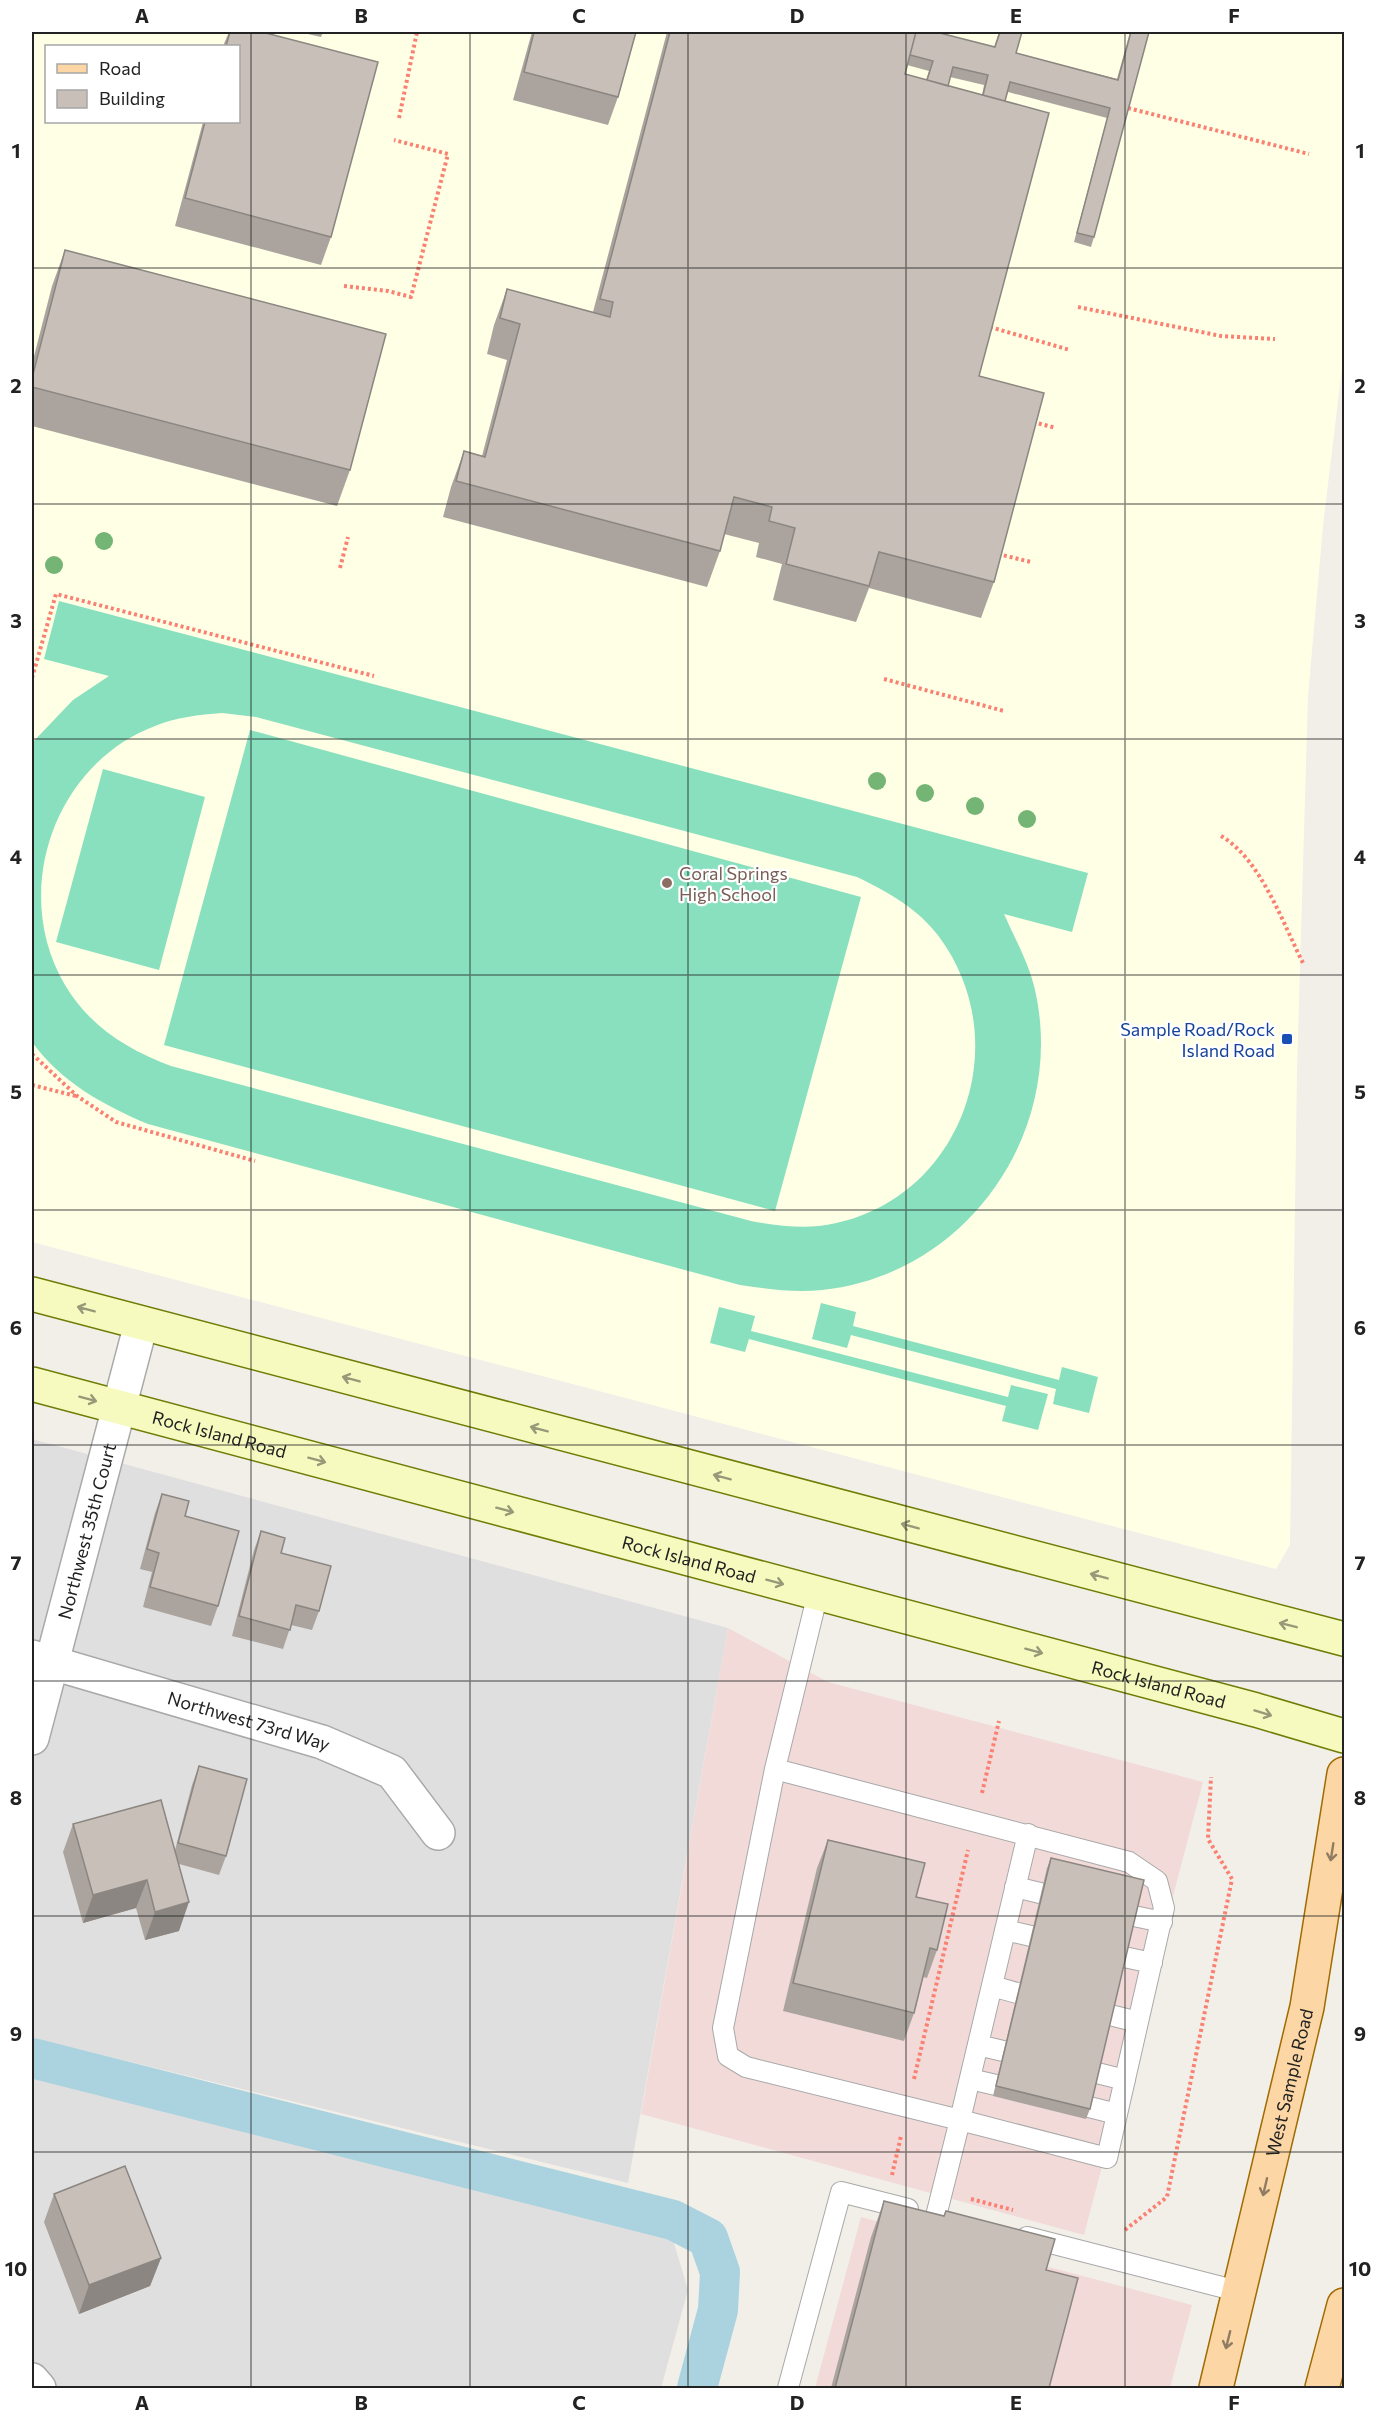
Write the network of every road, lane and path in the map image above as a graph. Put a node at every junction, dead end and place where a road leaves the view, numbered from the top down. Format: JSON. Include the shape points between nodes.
{"nodes":[{"id":1,"x":417,"y":32,"type":"edge"},
{"id":2,"x":1128,"y":108,"type":"edge"},
{"id":3,"x":399,"y":118,"type":"dead end"},
{"id":4,"x":394,"y":140,"type":"dead end"},
{"id":5,"x":1309,"y":154,"type":"dead end"},
{"id":6,"x":344,"y":286,"type":"dead end"},
{"id":7,"x":1078,"y":307,"type":"dead end"},
{"id":8,"x":989,"y":327,"type":"edge"},
{"id":9,"x":1275,"y":339,"type":"dead end"},
{"id":10,"x":1070,"y":350,"type":"dead end"},
{"id":11,"x":1023,"y":419,"type":"edge"},
{"id":12,"x":1056,"y":428,"type":"dead end"},
{"id":13,"x":348,"y":537,"type":"dead end"},
{"id":14,"x":998,"y":554,"type":"edge"},
{"id":15,"x":1031,"y":562,"type":"dead end"},
{"id":16,"x":340,"y":568,"type":"dead end"},
{"id":17,"x":374,"y":676,"type":"dead end"},
{"id":18,"x":32,"y":678,"type":"edge"},
{"id":19,"x":884,"y":679,"type":"dead end"},
{"id":20,"x":1004,"y":711,"type":"dead end"},
{"id":21,"x":1221,"y":836,"type":"dead end"},
{"id":22,"x":1304,"y":965,"type":"dead end"},
{"id":23,"x":32,"y":1054,"type":"edge"},
{"id":24,"x":32,"y":1085,"type":"edge"},
{"id":25,"x":77,"y":1096,"type":"junction"},
{"id":26,"x":255,"y":1161,"type":"dead end"},
{"id":27,"x":32,"y":1294,"type":"edge"},
{"id":28,"x":141,"y":1324,"type":"junction"},
{"id":29,"x":32,"y":1384,"type":"edge"},
{"id":30,"x":119,"y":1407,"type":"junction"},
{"id":31,"x":818,"y":1593,"type":"junction"},
{"id":32,"x":1344,"y":1639,"type":"edge"},
{"id":33,"x":42,"y":1659,"type":"edge"},
{"id":34,"x":999,"y":1721,"type":"dead end"},
{"id":35,"x":1344,"y":1737,"type":"edge"},
{"id":36,"x":32,"y":1738,"type":"edge"},
{"id":37,"x":775,"y":1769,"type":"junction"},
{"id":38,"x":1344,"y":1774,"type":"edge"},
{"id":39,"x":1211,"y":1777,"type":"dead end"},
{"id":40,"x":975,"y":1820,"type":"junction"},
{"id":41,"x":438,"y":1833,"type":"dead end"},
{"id":42,"x":1028,"y":1834,"type":"junction"},
{"id":43,"x":1016,"y":1887,"type":"junction"},
{"id":44,"x":1040,"y":1893,"type":"edge"},
{"id":45,"x":1134,"y":1916,"type":"edge"},
{"id":46,"x":1162,"y":1922,"type":"junction"},
{"id":47,"x":1005,"y":1930,"type":"junction"},
{"id":48,"x":1031,"y":1936,"type":"edge"},
{"id":49,"x":1124,"y":1957,"type":"edge"},
{"id":50,"x":1152,"y":1963,"type":"junction"},
{"id":51,"x":992,"y":1986,"type":"junction"},
{"id":52,"x":1017,"y":1993,"type":"edge"},
{"id":53,"x":1110,"y":2015,"type":"edge"},
{"id":54,"x":1138,"y":2022,"type":"junction"},
{"id":55,"x":978,"y":2045,"type":"junction"},
{"id":56,"x":1003,"y":2051,"type":"edge"},
{"id":57,"x":1097,"y":2073,"type":"edge"},
{"id":58,"x":970,"y":2079,"type":"junction"},
{"id":59,"x":1125,"y":2080,"type":"junction"},
{"id":60,"x":996,"y":2085,"type":"edge"},
{"id":61,"x":908,"y":2106,"type":"junction"},
{"id":62,"x":1089,"y":2107,"type":"edge"},
{"id":63,"x":1117,"y":2114,"type":"junction"},
{"id":64,"x":960,"y":2120,"type":"junction"},
{"id":65,"x":942,"y":2191,"type":"junction"},
{"id":66,"x":1023,"y":2213,"type":"dead end"},
{"id":67,"x":936,"y":2216,"type":"junction"},
{"id":68,"x":958,"y":2221,"type":"edge"},
{"id":69,"x":1003,"y":2231,"type":"edge"},
{"id":70,"x":1124,"y":2231,"type":"dead end"},
{"id":71,"x":1241,"y":2292,"type":"junction"},
{"id":72,"x":1344,"y":2305,"type":"edge"},
{"id":73,"x":32,"y":2380,"type":"edge"},
{"id":74,"x":39,"y":2388,"type":"edge"},
{"id":75,"x":788,"y":2388,"type":"edge"},
{"id":76,"x":1216,"y":2388,"type":"edge"},
{"id":77,"x":1322,"y":2388,"type":"edge"}],
"edges":[{"from":1,"to":3,"type":"path"},
{"from":2,"to":5,"type":"path"},
{"from":4,"to":6,"type":"path","via":[[448,154],[411,297]]},
{"from":7,"to":9,"type":"path","via":[[1221,336]]},
{"from":8,"to":10,"type":"path"},
{"from":11,"to":12,"type":"path"},
{"from":13,"to":16,"type":"path"},
{"from":14,"to":15,"type":"path"},
{"from":17,"to":18,"type":"path","via":[[56,594]]},
{"from":19,"to":20,"type":"path"},
{"from":21,"to":22,"type":"path","via":[[1237,845],[1255,868]]},
{"from":23,"to":25,"type":"path"},
{"from":24,"to":25,"type":"path"},
{"from":25,"to":26,"type":"path","via":[[116,1122]]},
{"from":28,"to":27,"type":"main road","one_way":true},
{"from":28,"to":30,"type":"street","name":"Northwest 35th Court"},
{"from":32,"to":28,"type":"main road","one_way":true},
{"from":29,"to":30,"type":"main road","name":"Rock Island Road","one_way":true},
{"from":30,"to":31,"type":"main road","name":"Rock Island Road","one_way":true},
{"from":30,"to":33,"type":"street","name":"Northwest 35th Court"},
{"from":31,"to":35,"type":"main road","name":"Rock Island Road","one_way":true},
{"from":31,"to":37,"type":"lane"},
{"from":33,"to":36,"type":"street","name":"Northwest 35th Court"},
{"from":33,"to":41,"type":"street","name":"Northwest 73rd Way","via":[[322,1742],[392,1772]]},
{"from":34,"to":40,"type":"path"},
{"from":37,"to":40,"type":"lane"},
{"from":37,"to":61,"type":"lane","via":[[723,2028],[728,2056],[746,2067]]},
{"from":38,"to":71,"type":"main road","name":"West Sample Road","one_way":true,"via":[[1307,2007]]},
{"from":39,"to":70,"type":"path","via":[[1208,1839],[1232,1880],[1167,2197]]},
{"from":40,"to":42,"type":"lane"},
{"from":40,"to":61,"type":"path"},
{"from":42,"to":43,"type":"lane"},
{"from":42,"to":46,"type":"lane","via":[[1129,1862],[1157,1881],[1164,1908]]},
{"from":43,"to":44,"type":"lane"},
{"from":43,"to":47,"type":"lane"},
{"from":45,"to":46,"type":"lane"},
{"from":46,"to":50,"type":"lane"},
{"from":47,"to":48,"type":"lane"},
{"from":47,"to":51,"type":"lane"},
{"from":49,"to":50,"type":"lane"},
{"from":50,"to":54,"type":"lane"},
{"from":51,"to":52,"type":"lane"},
{"from":51,"to":55,"type":"lane"},
{"from":53,"to":54,"type":"lane"},
{"from":54,"to":59,"type":"lane"},
{"from":55,"to":56,"type":"lane"},
{"from":55,"to":58,"type":"lane"},
{"from":57,"to":59,"type":"lane"},
{"from":58,"to":60,"type":"lane"},
{"from":58,"to":64,"type":"lane"},
{"from":59,"to":63,"type":"lane"},
{"from":61,"to":64,"type":"lane"},
{"from":61,"to":65,"type":"path","via":[[891,2174]]},
{"from":62,"to":63,"type":"lane"},
{"from":63,"to":64,"type":"lane","via":[[1107,2158]]},
{"from":64,"to":65,"type":"lane"},
{"from":65,"to":66,"type":"path"},
{"from":65,"to":67,"type":"lane"},
{"from":67,"to":68,"type":"lane"},
{"from":67,"to":75,"type":"lane","via":[[841,2192]]},
{"from":69,"to":71,"type":"lane"},
{"from":71,"to":76,"type":"main road","name":"West Sample Road","one_way":true},
{"from":72,"to":77,"type":"main road"},
{"from":73,"to":74,"type":"street"}]}
